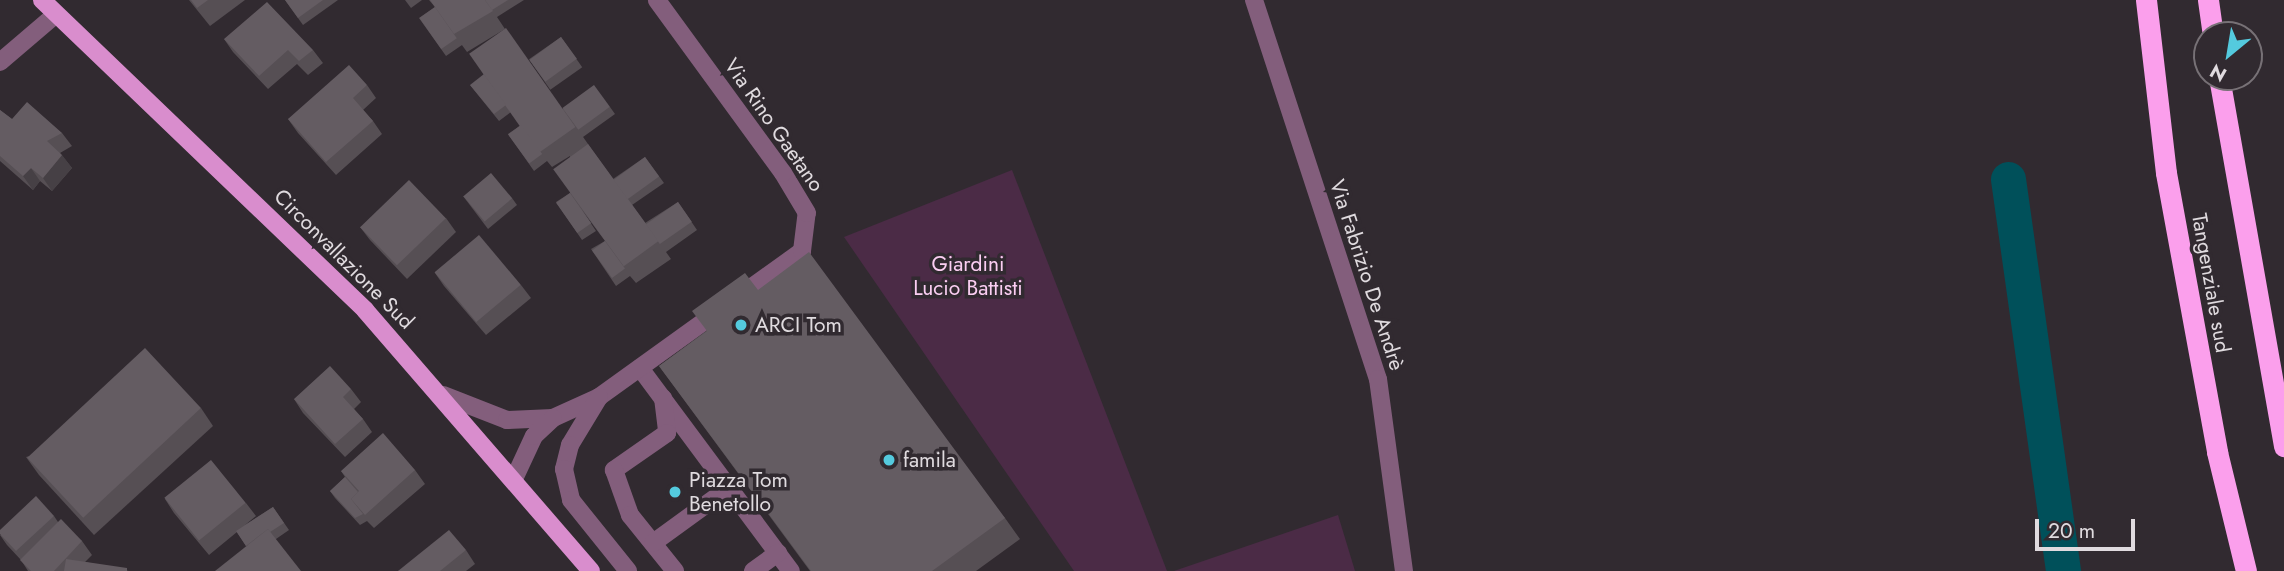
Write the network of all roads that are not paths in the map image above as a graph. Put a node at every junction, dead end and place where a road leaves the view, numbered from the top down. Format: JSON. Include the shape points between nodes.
{"nodes":[{"id":1,"x":42,"y":0,"type":"edge"},
{"id":2,"x":657,"y":0,"type":"edge"},
{"id":3,"x":1254,"y":0,"type":"edge"},
{"id":4,"x":2146,"y":0,"type":"edge"},
{"id":5,"x":2208,"y":0,"type":"edge"},
{"id":6,"x":55,"y":15,"type":"junction"},
{"id":7,"x":2211,"y":21,"type":"edge"},
{"id":8,"x":0,"y":62,"type":"edge"},
{"id":9,"x":2221,"y":91,"type":"edge"},
{"id":10,"x":640,"y":368,"type":"junction"},
{"id":11,"x":443,"y":395,"type":"junction"},
{"id":12,"x":662,"y":395,"type":"junction"},
{"id":13,"x":599,"y":397,"type":"junction"},
{"id":14,"x":553,"y":418,"type":"junction"},
{"id":15,"x":2284,"y":446,"type":"edge"},
{"id":16,"x":514,"y":479,"type":"junction"},
{"id":17,"x":730,"y":487,"type":"junction"},
{"id":18,"x":653,"y":543,"type":"junction"},
{"id":19,"x":778,"y":553,"type":"junction"},
{"id":20,"x":591,"y":571,"type":"edge"},
{"id":21,"x":628,"y":571,"type":"edge"},
{"id":22,"x":675,"y":571,"type":"edge"},
{"id":23,"x":753,"y":571,"type":"edge"},
{"id":24,"x":791,"y":571,"type":"edge"},
{"id":25,"x":1404,"y":571,"type":"edge"},
{"id":26,"x":2246,"y":571,"type":"edge"}],
"edges":[{"from":1,"to":6,"type":"main road","name":"Circonvallazione Sud"},
{"from":2,"to":10,"type":"street","name":"Via Rino Gaetano","via":[[807,213],[802,251]]},
{"from":3,"to":25,"type":"street","name":"Via Fabrizio De Andrè","via":[[1378,379]]},
{"from":4,"to":26,"type":"highway","name":"Tangenziale sud","via":[[2166,173],[2217,453]]},
{"from":5,"to":7,"type":"highway"},
{"from":6,"to":8,"type":"street"},
{"from":6,"to":11,"type":"main road","name":"Circonvallazione Sud","via":[[304,249]]},
{"from":9,"to":15,"type":"highway","name":"Tangenziale sud"},
{"from":10,"to":12,"type":"street"},
{"from":10,"to":13,"type":"street","name":"Via Rino Gaetano"},
{"from":11,"to":14,"type":"street","name":"Via Rino Gaetano","via":[[507,420]]},
{"from":11,"to":16,"type":"main road","name":"Circonvallazione Sud"},
{"from":12,"to":17,"type":"street"},
{"from":12,"to":18,"type":"street","via":[[667,433],[614,470],[630,515]]},
{"from":13,"to":14,"type":"street","name":"Via Rino Gaetano"},
{"from":13,"to":21,"type":"street","name":"Via Rino Gaetano","via":[[570,445],[564,469],[570,499]]},
{"from":14,"to":16,"type":"street","name":"Via Rino Gaetano","via":[[534,436]]},
{"from":16,"to":20,"type":"main road","name":"Circonvallazione Sud"},
{"from":17,"to":18,"type":"street"},
{"from":17,"to":19,"type":"street"},
{"from":18,"to":22,"type":"street"},
{"from":19,"to":23,"type":"street"},
{"from":19,"to":24,"type":"street"}]}
